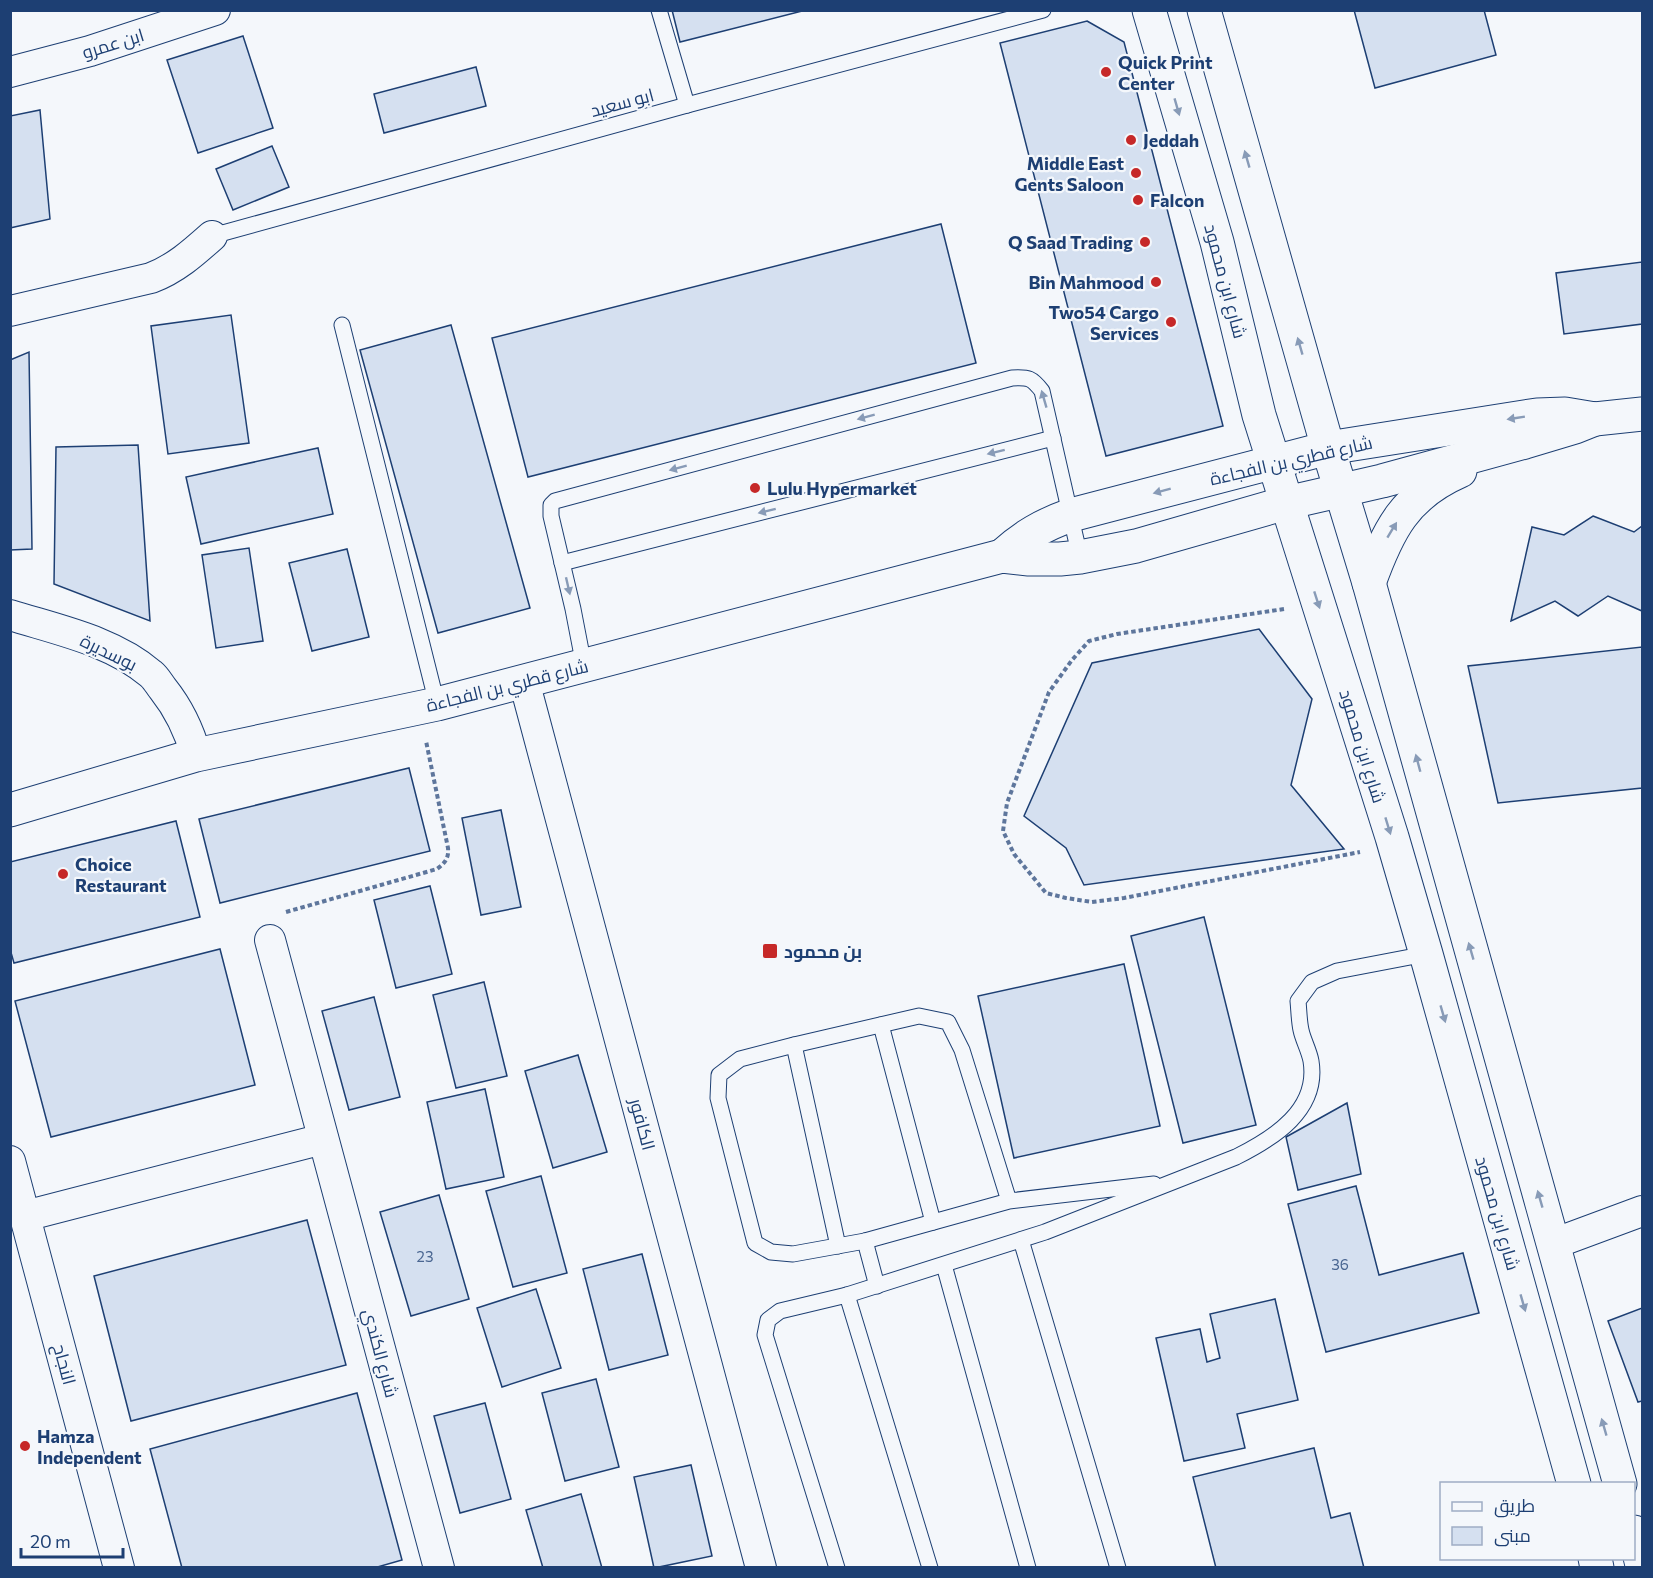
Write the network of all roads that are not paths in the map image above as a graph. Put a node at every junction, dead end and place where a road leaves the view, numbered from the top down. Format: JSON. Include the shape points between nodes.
{"nodes":[{"id":1,"x":215,"y":10,"type":"edge"},
{"id":2,"x":659,"y":10,"type":"edge"},
{"id":3,"x":1043,"y":10,"type":"edge"},
{"id":4,"x":1149,"y":10,"type":"edge"},
{"id":5,"x":1204,"y":10,"type":"edge"},
{"id":6,"x":10,"y":72,"type":"edge"},
{"id":7,"x":687,"y":105,"type":"junction"},
{"id":8,"x":212,"y":236,"type":"joint"},
{"id":9,"x":10,"y":311,"type":"edge"},
{"id":10,"x":342,"y":325,"type":"dead end"},
{"id":11,"x":1642,"y":414,"type":"edge"},
{"id":12,"x":1595,"y":419,"type":"junction"},
{"id":13,"x":1053,"y":438,"type":"junction"},
{"id":14,"x":1525,"y":442,"type":"junction"},
{"id":15,"x":1328,"y":448,"type":"junction"},
{"id":16,"x":1273,"y":462,"type":"junction"},
{"id":17,"x":1340,"y":490,"type":"junction"},
{"id":18,"x":1286,"y":503,"type":"junction"},
{"id":19,"x":1071,"y":515,"type":"junction"},
{"id":20,"x":1002,"y":556,"type":"junction"},
{"id":21,"x":1080,"y":557,"type":"junction"},
{"id":22,"x":562,"y":563,"type":"junction"},
{"id":23,"x":1369,"y":583,"type":"junction"},
{"id":24,"x":10,"y":615,"type":"edge"},
{"id":25,"x":584,"y":666,"type":"junction"},
{"id":26,"x":524,"y":681,"type":"junction"},
{"id":27,"x":428,"y":706,"type":"junction"},
{"id":28,"x":196,"y":755,"type":"junction"},
{"id":29,"x":10,"y":810,"type":"edge"},
{"id":30,"x":270,"y":940,"type":"road end"},
{"id":31,"x":1426,"y":954,"type":"junction"},
{"id":32,"x":881,"y":1025,"type":"junction"},
{"id":33,"x":794,"y":1045,"type":"junction"},
{"id":34,"x":323,"y":1139,"type":"junction"},
{"id":35,"x":10,"y":1161,"type":"edge"},
{"id":36,"x":1174,"y":1181,"type":"junction"},
{"id":37,"x":1009,"y":1201,"type":"junction"},
{"id":38,"x":1642,"y":1211,"type":"edge"},
{"id":39,"x":25,"y":1216,"type":"junction"},
{"id":40,"x":933,"y":1221,"type":"junction"},
{"id":41,"x":1021,"y":1240,"type":"junction"},
{"id":42,"x":866,"y":1241,"type":"junction"},
{"id":43,"x":1553,"y":1244,"type":"junction"},
{"id":44,"x":838,"y":1246,"type":"junction"},
{"id":45,"x":944,"y":1265,"type":"junction"},
{"id":46,"x":877,"y":1286,"type":"junction"},
{"id":47,"x":847,"y":1295,"type":"junction"},
{"id":48,"x":1573,"y":1482,"type":"edge"},
{"id":49,"x":1619,"y":1482,"type":"edge"},
{"id":50,"x":1635,"y":1536,"type":"edge"},
{"id":51,"x":1642,"y":1565,"type":"edge"},
{"id":52,"x":119,"y":1568,"type":"edge"},
{"id":53,"x":439,"y":1568,"type":"edge"},
{"id":54,"x":761,"y":1568,"type":"edge"},
{"id":55,"x":837,"y":1568,"type":"edge"},
{"id":56,"x":930,"y":1568,"type":"edge"},
{"id":57,"x":1028,"y":1568,"type":"edge"},
{"id":58,"x":1118,"y":1568,"type":"edge"}],
"edges":[{"from":1,"to":6,"type":"street","name":"ابن عمرو","via":[[90,51]]},
{"from":2,"to":7,"type":"lane"},
{"from":3,"to":7,"type":"lane","name":"ابو سعيد"},
{"from":4,"to":16,"type":"street","name":"شارع ابن محمود","one_way":true,"via":[[1217,242]]},
{"from":15,"to":5,"type":"street","one_way":true},
{"from":7,"to":8,"type":"lane","name":"ابو سعيد"},
{"from":8,"to":9,"type":"street","via":[[183,261],[151,278]]},
{"from":10,"to":27,"type":"lane"},
{"from":11,"to":12,"type":"street","name":"شارع قطري بن الفجاءة"},
{"from":12,"to":14,"type":"street","name":"شارع قطري بن الفجاءة"},
{"from":12,"to":15,"type":"street","name":"شارع قطري بن الفجاءة","one_way":true,"via":[[1538,415]]},
{"from":13,"to":19,"type":"lane"},
{"from":13,"to":22,"type":"lane","one_way":true},
{"from":13,"to":22,"type":"lane","one_way":true,"via":[[1042,391],[1035,381],[1027,377],[1003,380],[555,501],[551,516]]},
{"from":14,"to":17,"type":"street","name":"شارع قطري بن الفجاءة"},
{"from":23,"to":14,"type":"street","one_way":true,"via":[[1383,545],[1414,500],[1440,480]]},
{"from":15,"to":16,"type":"street","name":"شارع قطري بن الفجاءة"},
{"from":15,"to":17,"type":"street"},
{"from":16,"to":18,"type":"street","name":"شارع ابن محمود"},
{"from":16,"to":19,"type":"street","name":"شارع قطري بن الفجاءة","one_way":true},
{"from":17,"to":18,"type":"street","name":"شارع قطري بن الفجاءة"},
{"from":17,"to":23,"type":"street"},
{"from":18,"to":21,"type":"street","name":"شارع قطري بن الفجاءة","via":[[1136,546]]},
{"from":18,"to":31,"type":"street","name":"شارع ابن محمود","one_way":true},
{"from":19,"to":20,"type":"street","name":"شارع قطري بن الفجاءة","via":[[1048,523]]},
{"from":19,"to":21,"type":"lane"},
{"from":20,"to":21,"type":"street","name":"شارع قطري بن الفجاءة","via":[[1045,560]]},
{"from":20,"to":25,"type":"street","name":"شارع قطري بن الفجاءة"},
{"from":22,"to":25,"type":"lane","one_way":true},
{"from":43,"to":23,"type":"street","one_way":true},
{"from":24,"to":28,"type":"street","name":"بوسديرة","via":[[92,641],[153,675],[175,704]]},
{"from":25,"to":26,"type":"street","name":"شارع قطري بن الفجاءة"},
{"from":26,"to":27,"type":"street","name":"شارع قطري بن الفجاءة"},
{"from":26,"to":54,"type":"street","name":"الكافور"},
{"from":27,"to":28,"type":"street","name":"شارع قطري بن الفجاءة"},
{"from":28,"to":29,"type":"street","name":"شارع قطري بن الفجاءة"},
{"from":30,"to":34,"type":"street","name":"شارع الكندي"},
{"from":31,"to":36,"type":"lane","via":[[1337,971],[1312,982],[1298,1001],[1311,1061],[1312,1080],[1305,1104],[1280,1132],[1256,1147]]},
{"from":31,"to":48,"type":"street","name":"شارع ابن محمود","one_way":true},
{"from":32,"to":33,"type":"lane"},
{"from":32,"to":37,"type":"lane","via":[[919,1016],[948,1022],[962,1050]]},
{"from":32,"to":40,"type":"lane"},
{"from":33,"to":44,"type":"lane"},
{"from":33,"to":44,"type":"lane","via":[[740,1059],[720,1075],[718,1098],[754,1242],[771,1252],[793,1254]]},
{"from":34,"to":39,"type":"street"},
{"from":34,"to":53,"type":"street","name":"شارع الكندي"},
{"from":35,"to":39,"type":"street","name":"النجاح"},
{"from":36,"to":37,"type":"lane"},
{"from":36,"to":41,"type":"lane"},
{"from":37,"to":40,"type":"lane"},
{"from":38,"to":43,"type":"street"},
{"from":39,"to":52,"type":"street","name":"النجاح"},
{"from":40,"to":42,"type":"lane"},
{"from":41,"to":45,"type":"lane"},
{"from":41,"to":58,"type":"lane"},
{"from":42,"to":44,"type":"lane"},
{"from":42,"to":46,"type":"lane"},
{"from":49,"to":43,"type":"street","one_way":true},
{"from":45,"to":46,"type":"lane"},
{"from":45,"to":57,"type":"lane"},
{"from":46,"to":47,"type":"lane"},
{"from":47,"to":55,"type":"lane","via":[[780,1311],[768,1320],[765,1335]]},
{"from":47,"to":56,"type":"lane"},
{"from":50,"to":51,"type":"street"}]}
